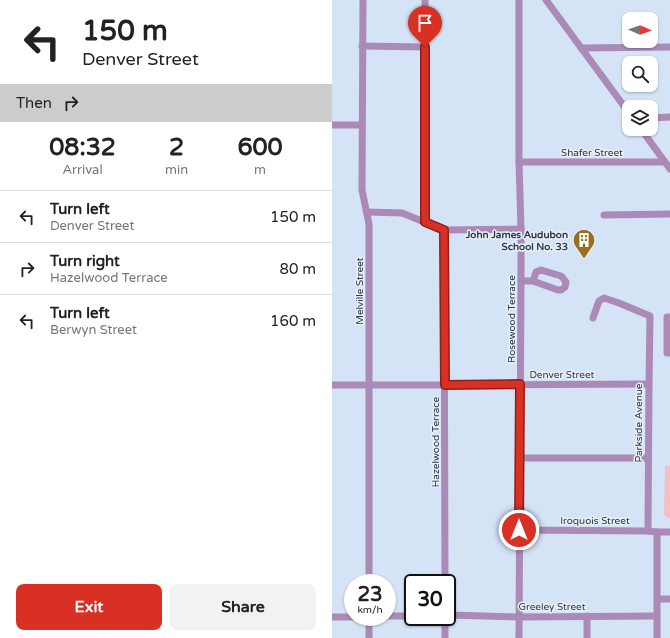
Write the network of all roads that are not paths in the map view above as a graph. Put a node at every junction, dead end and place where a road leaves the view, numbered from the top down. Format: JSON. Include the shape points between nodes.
{"nodes":[{"id":1,"x":363,"y":0,"type":"edge"},
{"id":2,"x":425,"y":0,"type":"edge"},
{"id":3,"x":519,"y":0,"type":"edge"},
{"id":4,"x":546,"y":0,"type":"edge"},
{"id":5,"x":362,"y":46,"type":"junction"},
{"id":6,"x":425,"y":47,"type":"junction"},
{"id":7,"x":670,"y":47,"type":"edge"},
{"id":8,"x":582,"y":48,"type":"junction"},
{"id":9,"x":622,"y":103,"type":"edge"},
{"id":10,"x":670,"y":117,"type":"edge"},
{"id":11,"x":658,"y":118,"type":"edge"},
{"id":12,"x":332,"y":125,"type":"edge"},
{"id":13,"x":361,"y":125,"type":"junction"},
{"id":14,"x":646,"y":136,"type":"edge"},
{"id":15,"x":519,"y":162,"type":"junction"},
{"id":16,"x":665,"y":162,"type":"junction"},
{"id":17,"x":670,"y":169,"type":"edge"},
{"id":18,"x":367,"y":212,"type":"junction"},
{"id":19,"x":670,"y":214,"type":"edge"},
{"id":20,"x":604,"y":215,"type":"dead end"},
{"id":21,"x":425,"y":222,"type":"junction"},
{"id":22,"x":521,"y":229,"type":"junction"},
{"id":23,"x":444,"y":230,"type":"junction"},
{"id":24,"x":521,"y":281,"type":"junction"},
{"id":25,"x":533,"y":281,"type":"dead end"},
{"id":26,"x":670,"y":317,"type":"edge"},
{"id":27,"x":593,"y":318,"type":"dead end"},
{"id":28,"x":670,"y":353,"type":"edge"},
{"id":29,"x":520,"y":384,"type":"junction"},
{"id":30,"x":649,"y":384,"type":"junction"},
{"id":31,"x":332,"y":385,"type":"edge"},
{"id":32,"x":369,"y":385,"type":"junction"},
{"id":33,"x":445,"y":385,"type":"junction"},
{"id":34,"x":520,"y":458,"type":"junction"},
{"id":35,"x":648,"y":458,"type":"junction"},
{"id":36,"x":519,"y":530,"type":"junction"},
{"id":37,"x":648,"y":530,"type":"junction"},
{"id":38,"x":657,"y":532,"type":"junction"},
{"id":39,"x":670,"y":532,"type":"edge"},
{"id":40,"x":369,"y":574,"type":"edge"},
{"id":41,"x":445,"y":574,"type":"edge"},
{"id":42,"x":656,"y":599,"type":"junction"},
{"id":43,"x":670,"y":599,"type":"edge"},
{"id":44,"x":456,"y":616,"type":"edge"},
{"id":45,"x":587,"y":616,"type":"junction"},
{"id":46,"x":656,"y":616,"type":"junction"},
{"id":47,"x":332,"y":617,"type":"edge"},
{"id":48,"x":344,"y":617,"type":"edge"},
{"id":49,"x":519,"y":617,"type":"junction"},
{"id":50,"x":369,"y":626,"type":"edge"},
{"id":51,"x":446,"y":626,"type":"edge"},
{"id":52,"x":369,"y":638,"type":"edge"},
{"id":53,"x":445,"y":638,"type":"edge"},
{"id":54,"x":519,"y":638,"type":"edge"},
{"id":55,"x":587,"y":638,"type":"edge"},
{"id":56,"x":657,"y":638,"type":"edge"}],
"edges":[{"from":1,"to":5,"type":"street","name":"Melville Street"},
{"from":2,"to":6,"type":"street"},
{"from":3,"to":15,"type":"street","name":"Rosewood Terrace"},
{"from":4,"to":8,"type":"street"},
{"from":5,"to":6,"type":"street"},
{"from":5,"to":13,"type":"street","name":"Melville Street"},
{"from":6,"to":21,"type":"street"},
{"from":7,"to":8,"type":"street"},
{"from":8,"to":9,"type":"street"},
{"from":10,"to":11,"type":"street"},
{"from":12,"to":13,"type":"street"},
{"from":13,"to":18,"type":"street","name":"Melville Street","via":[[362,190]]},
{"from":14,"to":16,"type":"street"},
{"from":15,"to":16,"type":"street","name":"Shafer Street"},
{"from":15,"to":22,"type":"street","name":"Rosewood Terrace"},
{"from":16,"to":17,"type":"street"},
{"from":18,"to":21,"type":"street","via":[[402,213]]},
{"from":18,"to":32,"type":"street","name":"Melville Street"},
{"from":19,"to":20,"type":"street"},
{"from":21,"to":23,"type":"street"},
{"from":22,"to":23,"type":"street"},
{"from":22,"to":24,"type":"street","name":"Rosewood Terrace"},
{"from":23,"to":33,"type":"street","name":"Hazelwood Terrace"},
{"from":24,"to":25,"type":"street"},
{"from":24,"to":29,"type":"street","name":"Rosewood Terrace"},
{"from":26,"to":28,"type":"street","via":[[667,317],[667,353]]},
{"from":27,"to":30,"type":"street","name":"Parkside Avenue","via":[[599,301],[604,298],[650,316]]},
{"from":29,"to":30,"type":"street","name":"Denver Street"},
{"from":29,"to":33,"type":"street","name":"Denver Street"},
{"from":29,"to":34,"type":"street","name":"Rosewood Terrace"},
{"from":30,"to":35,"type":"street","name":"Parkside Avenue"},
{"from":31,"to":32,"type":"street","name":"Denver Street"},
{"from":32,"to":33,"type":"street","name":"Denver Street"},
{"from":32,"to":40,"type":"street","name":"Melville Street"},
{"from":33,"to":41,"type":"street","name":"Hazelwood Terrace"},
{"from":34,"to":35,"type":"street"},
{"from":34,"to":36,"type":"street","name":"Rosewood Terrace"},
{"from":35,"to":37,"type":"street","name":"Parkside Avenue"},
{"from":36,"to":37,"type":"street","name":"Iroquois Street"},
{"from":36,"to":49,"type":"street","name":"Rosewood Terrace"},
{"from":37,"to":38,"type":"street","name":"Iroquois Street"},
{"from":38,"to":39,"type":"street","name":"Iroquois Street"},
{"from":38,"to":42,"type":"street"},
{"from":42,"to":43,"type":"street"},
{"from":42,"to":46,"type":"street"},
{"from":44,"to":49,"type":"street","name":"Greeley Street"},
{"from":45,"to":46,"type":"street","name":"Greeley Street"},
{"from":45,"to":49,"type":"street","name":"Greeley Street"},
{"from":45,"to":55,"type":"street"},
{"from":46,"to":56,"type":"street"},
{"from":47,"to":48,"type":"street"},
{"from":49,"to":54,"type":"street","name":"Rosewood Terrace"},
{"from":50,"to":52,"type":"street"},
{"from":51,"to":53,"type":"street"}]}
